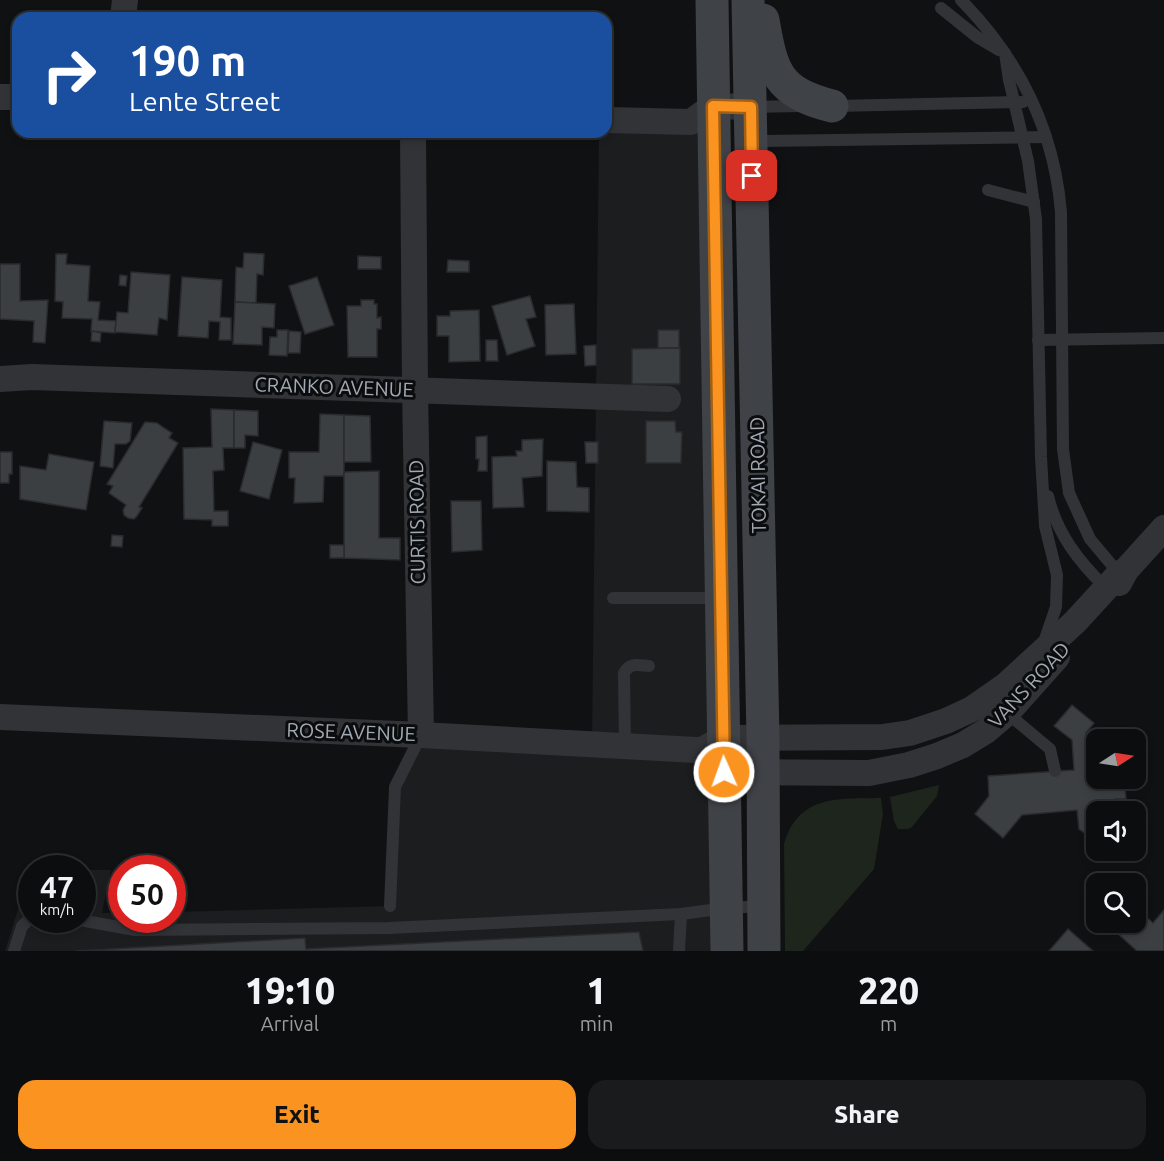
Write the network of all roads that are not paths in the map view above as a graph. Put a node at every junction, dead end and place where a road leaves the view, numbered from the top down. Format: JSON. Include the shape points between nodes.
{"nodes":[{"id":1,"x":712,"y":0,"type":"edge"},
{"id":2,"x":748,"y":0,"type":"edge"},
{"id":3,"x":760,"y":0,"type":"edge"},
{"id":4,"x":961,"y":0,"type":"edge"},
{"id":5,"x":941,"y":8,"type":"dead end"},
{"id":6,"x":1005,"y":53,"type":"junction"},
{"id":7,"x":1015,"y":102,"type":"junction"},
{"id":8,"x":1033,"y":102,"type":"junction"},
{"id":9,"x":832,"y":106,"type":"junction"},
{"id":10,"x":751,"y":107,"type":"junction"},
{"id":11,"x":612,"y":120,"type":"edge"},
{"id":12,"x":706,"y":123,"type":"junction"},
{"id":13,"x":1023,"y":137,"type":"junction"},
{"id":14,"x":1046,"y":137,"type":"junction"},
{"id":15,"x":413,"y":138,"type":"edge"},
{"id":16,"x":751,"y":141,"type":"junction"},
{"id":17,"x":988,"y":190,"type":"dead end"},
{"id":18,"x":1034,"y":202,"type":"junction"},
{"id":19,"x":1164,"y":338,"type":"edge"},
{"id":20,"x":1038,"y":340,"type":"junction"},
{"id":21,"x":1062,"y":340,"type":"junction"},
{"id":22,"x":0,"y":379,"type":"edge"},
{"id":23,"x":415,"y":389,"type":"junction"},
{"id":24,"x":668,"y":399,"type":"dead end"},
{"id":25,"x":1041,"y":457,"type":"junction"},
{"id":26,"x":1164,"y":528,"type":"edge"},
{"id":27,"x":1117,"y":581,"type":"junction"},
{"id":28,"x":613,"y":598,"type":"dead end"},
{"id":29,"x":721,"y":598,"type":"junction"},
{"id":30,"x":649,"y":666,"type":"dead end"},
{"id":31,"x":1027,"y":666,"type":"junction"},
{"id":32,"x":1007,"y":713,"type":"junction"},
{"id":33,"x":0,"y":717,"type":"edge"},
{"id":34,"x":421,"y":735,"type":"junction"},
{"id":35,"x":763,"y":738,"type":"junction"},
{"id":36,"x":625,"y":747,"type":"junction"},
{"id":37,"x":717,"y":753,"type":"junction"},
{"id":38,"x":1055,"y":771,"type":"dead end"},
{"id":39,"x":762,"y":772,"type":"junction"},
{"id":40,"x":390,"y":906,"type":"dead end"},
{"id":41,"x":764,"y":906,"type":"junction"},
{"id":42,"x":726,"y":908,"type":"junction"},
{"id":43,"x":681,"y":914,"type":"junction"},
{"id":44,"x":96,"y":923,"type":"edge"},
{"id":45,"x":20,"y":933,"type":"edge"},
{"id":46,"x":14,"y":951,"type":"edge"},
{"id":47,"x":679,"y":951,"type":"edge"},
{"id":48,"x":727,"y":951,"type":"edge"},
{"id":49,"x":764,"y":951,"type":"edge"}],
"edges":[{"from":1,"to":12,"type":"main road","name":"TOKAI ROAD"},
{"from":2,"to":10,"type":"main road","name":"TOKAI ROAD"},
{"from":3,"to":9,"type":"main road","via":[[770,55],[781,81],[802,97]]},
{"from":4,"to":6,"type":"lane"},
{"from":5,"to":6,"type":"lane","via":[[977,37]]},
{"from":6,"to":7,"type":"lane"},
{"from":6,"to":8,"type":"lane"},
{"from":7,"to":8,"type":"lane"},
{"from":7,"to":9,"type":"lane"},
{"from":7,"to":13,"type":"lane"},
{"from":8,"to":14,"type":"lane"},
{"from":9,"to":10,"type":"lane"},
{"from":10,"to":12,"type":"street"},
{"from":10,"to":16,"type":"main road","name":"TOKAI ROAD"},
{"from":11,"to":12,"type":"street"},
{"from":12,"to":16,"type":"street"},
{"from":12,"to":29,"type":"main road","name":"TOKAI ROAD"},
{"from":13,"to":14,"type":"lane"},
{"from":13,"to":16,"type":"lane"},
{"from":13,"to":18,"type":"lane"},
{"from":14,"to":21,"type":"lane","via":[[1059,185]]},
{"from":15,"to":23,"type":"street","name":"CURTIS ROAD"},
{"from":16,"to":35,"type":"main road","name":"TOKAI ROAD"},
{"from":17,"to":18,"type":"lane"},
{"from":18,"to":20,"type":"lane"},
{"from":19,"to":21,"type":"lane"},
{"from":20,"to":21,"type":"lane"},
{"from":20,"to":25,"type":"lane"},
{"from":21,"to":27,"type":"lane","via":[[1063,449],[1070,493],[1090,539]]},
{"from":22,"to":23,"type":"street","name":"CRANKO AVENUE"},
{"from":23,"to":24,"type":"street","name":"CRANKO AVENUE"},
{"from":23,"to":34,"type":"street","name":"CURTIS ROAD"},
{"from":25,"to":27,"type":"lane","via":[[1049,500],[1069,548]]},
{"from":25,"to":31,"type":"lane","via":[[1045,526],[1056,575],[1056,607],[1047,638]]},
{"from":26,"to":27,"type":"street","name":"VANS ROAD"},
{"from":27,"to":31,"type":"street","name":"VANS ROAD"},
{"from":27,"to":32,"type":"street","name":"VANS ROAD"},
{"from":28,"to":29,"type":"lane"},
{"from":29,"to":37,"type":"main road","name":"TOKAI ROAD"},
{"from":30,"to":36,"type":"lane","via":[[632,665],[624,673]]},
{"from":31,"to":35,"type":"street","name":"VANS ROAD","via":[[972,709],[910,733],[847,739]]},
{"from":32,"to":38,"type":"lane","via":[[1050,749]]},
{"from":32,"to":39,"type":"street","name":"VANS ROAD","via":[[963,745],[909,765],[869,773]]},
{"from":33,"to":34,"type":"street","name":"ROSE AVENUE"},
{"from":34,"to":36,"type":"street","name":"ROSE AVENUE"},
{"from":34,"to":40,"type":"lane","name":"CURTIS ROAD","via":[[395,787]]},
{"from":35,"to":37,"type":"street","name":"VANS ROAD"},
{"from":35,"to":39,"type":"main road","name":"TOKAI ROAD"},
{"from":36,"to":37,"type":"street","name":"ROSE AVENUE"},
{"from":37,"to":39,"type":"street","name":"VANS ROAD"},
{"from":37,"to":42,"type":"main road","name":"TOKAI ROAD"},
{"from":39,"to":41,"type":"main road","name":"TOKAI ROAD"},
{"from":41,"to":42,"type":"lane"},
{"from":41,"to":49,"type":"main road","name":"TOKAI ROAD"},
{"from":42,"to":43,"type":"lane"},
{"from":42,"to":48,"type":"main road","name":"TOKAI ROAD"},
{"from":43,"to":44,"type":"lane","via":[[378,928],[135,930]]},
{"from":43,"to":47,"type":"lane"},
{"from":45,"to":46,"type":"lane"}]}
